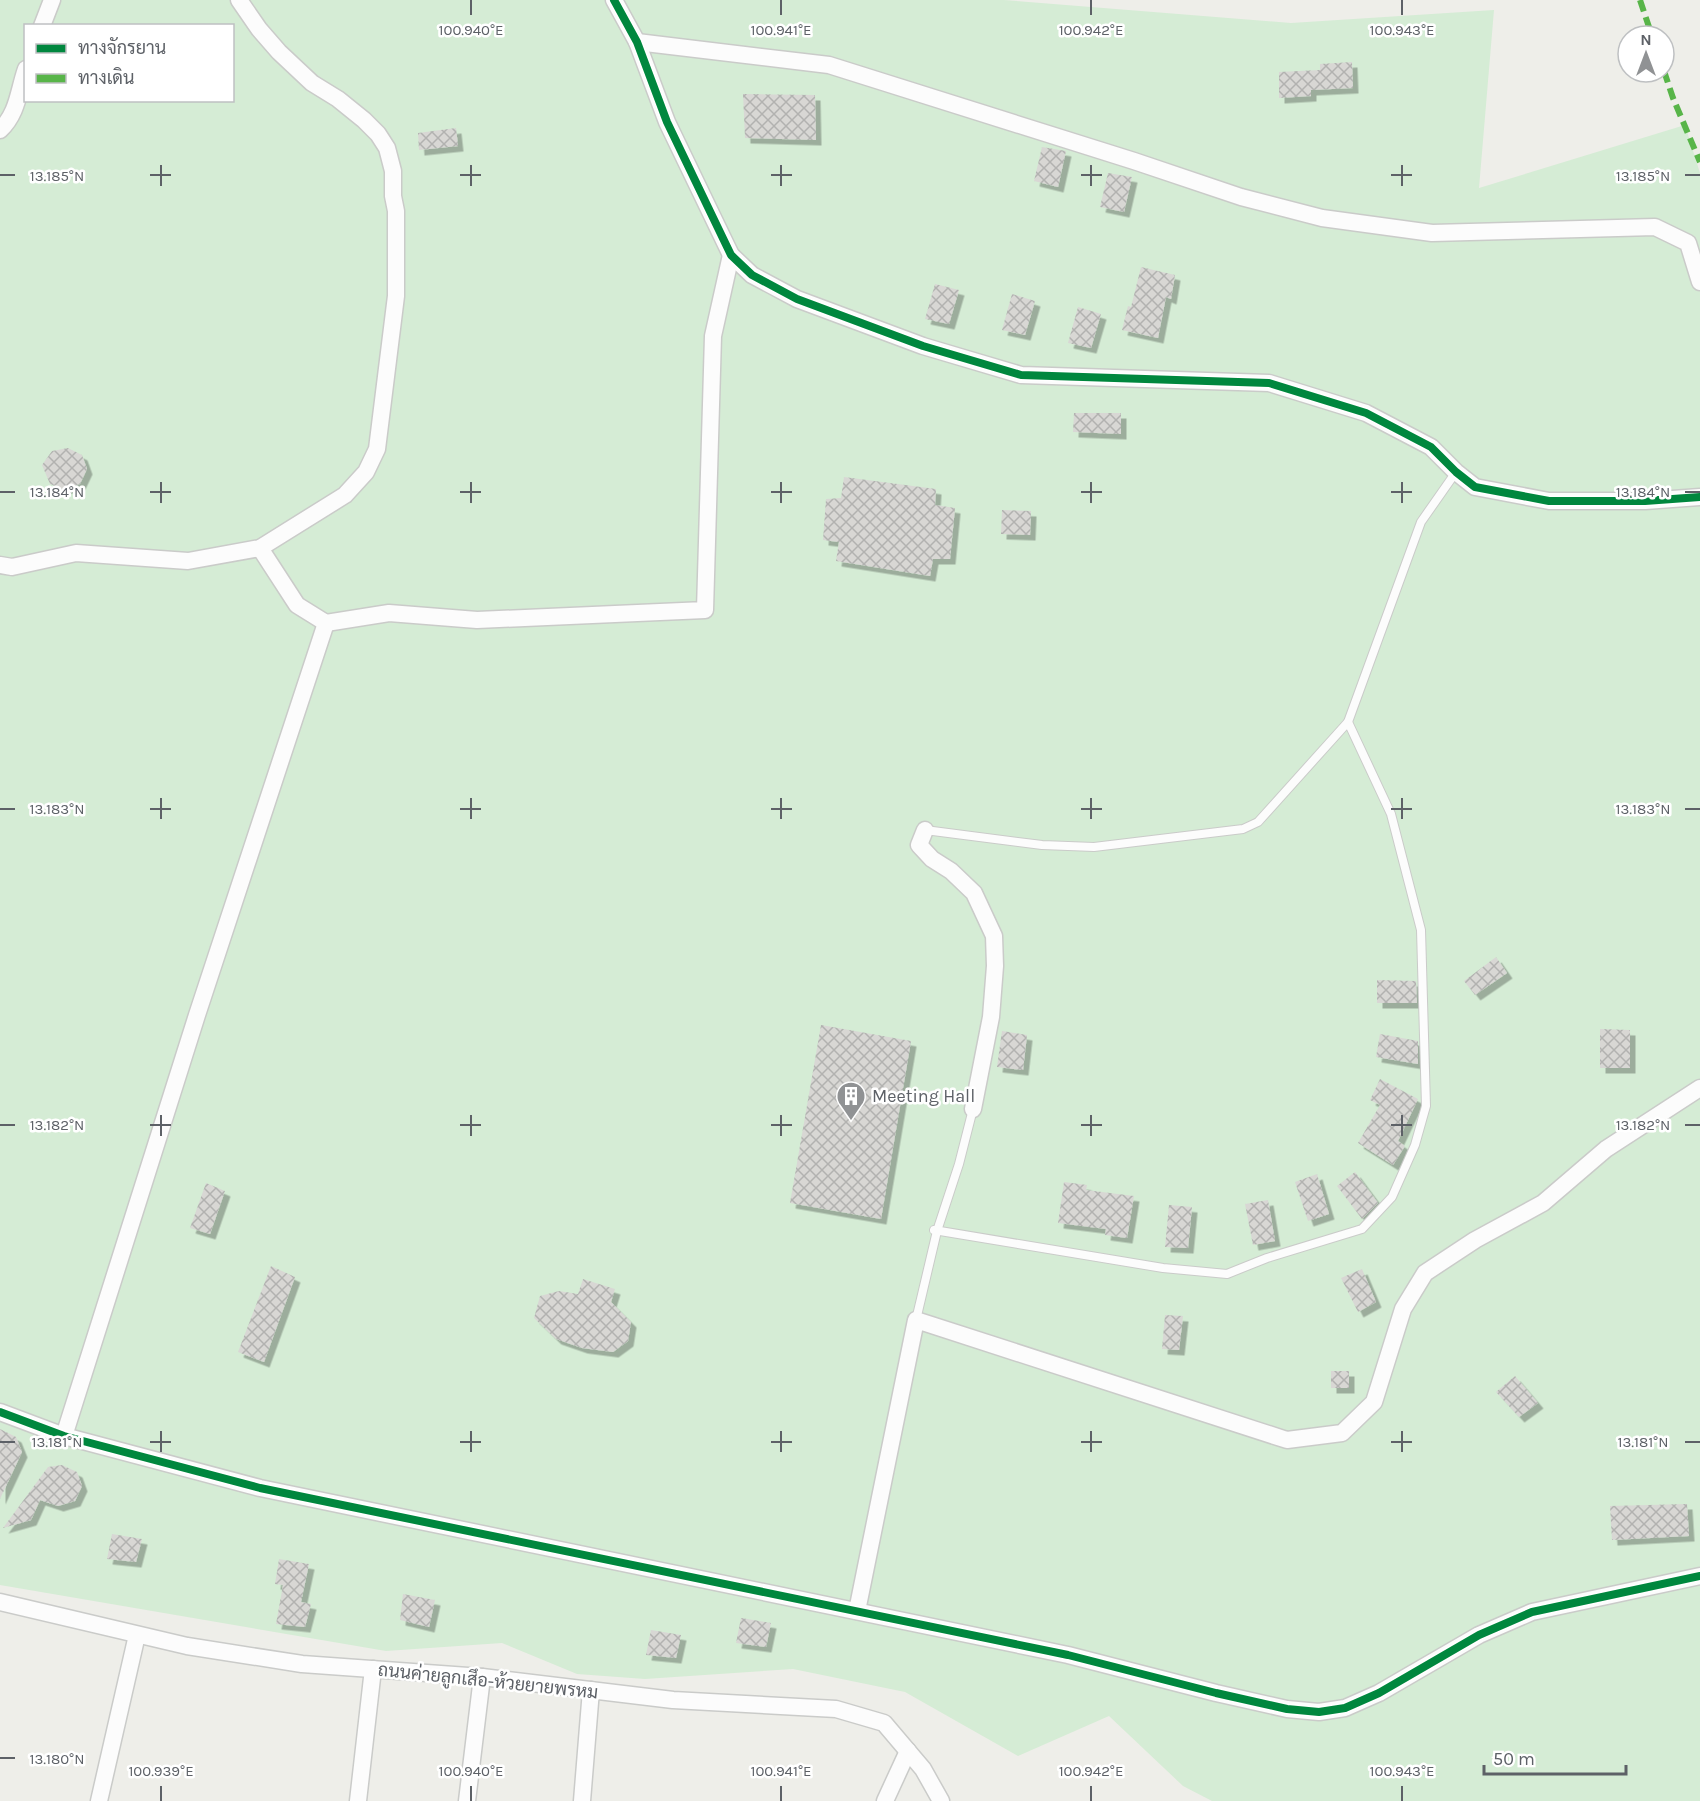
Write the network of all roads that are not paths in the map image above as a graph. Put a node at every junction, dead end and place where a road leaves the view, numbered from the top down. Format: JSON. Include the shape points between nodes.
{"nodes":[{"id":1,"x":52,"y":0,"type":"edge"},
{"id":2,"x":239,"y":0,"type":"edge"},
{"id":3,"x":614,"y":0,"type":"edge"},
{"id":4,"x":43,"y":24,"type":"edge"},
{"id":5,"x":638,"y":42,"type":"junction"},
{"id":6,"x":24,"y":77,"type":"edge"},
{"id":7,"x":0,"y":130,"type":"edge"},
{"id":8,"x":731,"y":255,"type":"junction"},
{"id":9,"x":1700,"y":282,"type":"edge"},
{"id":10,"x":1456,"y":472,"type":"junction"},
{"id":11,"x":1700,"y":497,"type":"edge"},
{"id":12,"x":260,"y":548,"type":"junction"},
{"id":13,"x":0,"y":565,"type":"edge"},
{"id":14,"x":326,"y":623,"type":"junction"},
{"id":15,"x":1348,"y":723,"type":"junction"},
{"id":16,"x":925,"y":830,"type":"joint"},
{"id":17,"x":1700,"y":1088,"type":"edge"},
{"id":18,"x":973,"y":1109,"type":"joint"},
{"id":19,"x":936,"y":1231,"type":"junction"},
{"id":20,"x":916,"y":1320,"type":"junction"},
{"id":21,"x":0,"y":1412,"type":"edge"},
{"id":22,"x":64,"y":1436,"type":"junction"},
{"id":23,"x":1700,"y":1576,"type":"edge"},
{"id":24,"x":0,"y":1602,"type":"edge"},
{"id":25,"x":856,"y":1611,"type":"junction"},
{"id":26,"x":137,"y":1635,"type":"junction"},
{"id":27,"x":373,"y":1669,"type":"junction"},
{"id":28,"x":482,"y":1677,"type":"junction"},
{"id":29,"x":591,"y":1690,"type":"junction"},
{"id":30,"x":908,"y":1751,"type":"junction"},
{"id":31,"x":99,"y":1801,"type":"edge"},
{"id":32,"x":358,"y":1801,"type":"edge"},
{"id":33,"x":467,"y":1801,"type":"edge"},
{"id":34,"x":582,"y":1801,"type":"edge"},
{"id":35,"x":885,"y":1801,"type":"edge"},
{"id":36,"x":941,"y":1801,"type":"edge"}],
"edges":[{"from":1,"to":4,"type":"street"},
{"from":2,"to":12,"type":"street","via":[[279,52],[378,134],[387,148],[393,171],[396,211],[396,296],[377,449],[366,472],[345,495]]},
{"from":3,"to":5,"type":"street"},
{"from":5,"to":8,"type":"street","via":[[667,122]]},
{"from":5,"to":9,"type":"street","via":[[829,65],[1241,197],[1322,218],[1432,233],[1655,227],[1688,243]]},
{"from":6,"to":7,"type":"street","via":[[17,104]]},
{"from":8,"to":10,"type":"street","via":[[752,274],[797,299],[923,346],[1021,375],[1269,383],[1366,413],[1431,447]]},
{"from":8,"to":14,"type":"street","via":[[713,336],[705,610],[477,620],[389,613]]},
{"from":10,"to":11,"type":"street","via":[[1475,487],[1549,501]]},
{"from":10,"to":15,"type":"lane","via":[[1421,522]]},
{"from":12,"to":13,"type":"street","via":[[188,561],[76,553],[12,567]]},
{"from":12,"to":14,"type":"street","via":[[297,605]]},
{"from":14,"to":22,"type":"street"},
{"from":15,"to":16,"type":"lane","via":[[1258,822],[1243,829],[1094,847],[1042,845]]},
{"from":15,"to":19,"type":"lane","via":[[1391,814],[1421,930],[1426,1106],[1415,1145],[1392,1197],[1362,1229],[1227,1274],[1163,1268]]},
{"from":16,"to":18,"type":"street","via":[[919,845],[974,892],[994,936],[991,1017]]},
{"from":17,"to":20,"type":"street","via":[[1606,1149],[1543,1203],[1425,1273],[1403,1309],[1374,1402],[1342,1433],[1287,1440]]},
{"from":18,"to":19,"type":"lane"},
{"from":19,"to":20,"type":"lane"},
{"from":20,"to":25,"type":"street"},
{"from":21,"to":22,"type":"street"},
{"from":22,"to":25,"type":"street","via":[[260,1488]]},
{"from":23,"to":25,"type":"street","via":[[1532,1612],[1479,1635],[1379,1694],[1345,1708],[1319,1712],[1226,1696],[1068,1655]]},
{"from":24,"to":26,"type":"street","name":"ถนนค่ายลูกเสึอ-ห้วยยายพรหม"},
{"from":26,"to":27,"type":"street","name":"ถนนค่ายลูกเสึอ-ห้วยยายพรหม","via":[[302,1664]]},
{"from":26,"to":31,"type":"street"},
{"from":27,"to":28,"type":"street","name":"ถนนค่ายลูกเสึอ-ห้วยยายพรหม"},
{"from":27,"to":32,"type":"street"},
{"from":28,"to":29,"type":"street","name":"ถนนค่ายลูกเสึอ-ห้วยยายพรหม"},
{"from":28,"to":33,"type":"street"},
{"from":29,"to":30,"type":"street","name":"ถนนค่ายลูกเสึอ-ห้วยยายพรหม","via":[[673,1700],[836,1709],[884,1723]]},
{"from":29,"to":34,"type":"street"},
{"from":30,"to":35,"type":"street"},
{"from":30,"to":36,"type":"street","name":"ถนนค่ายลูกเสึอ-ห้วยยายพรหม"}]}
